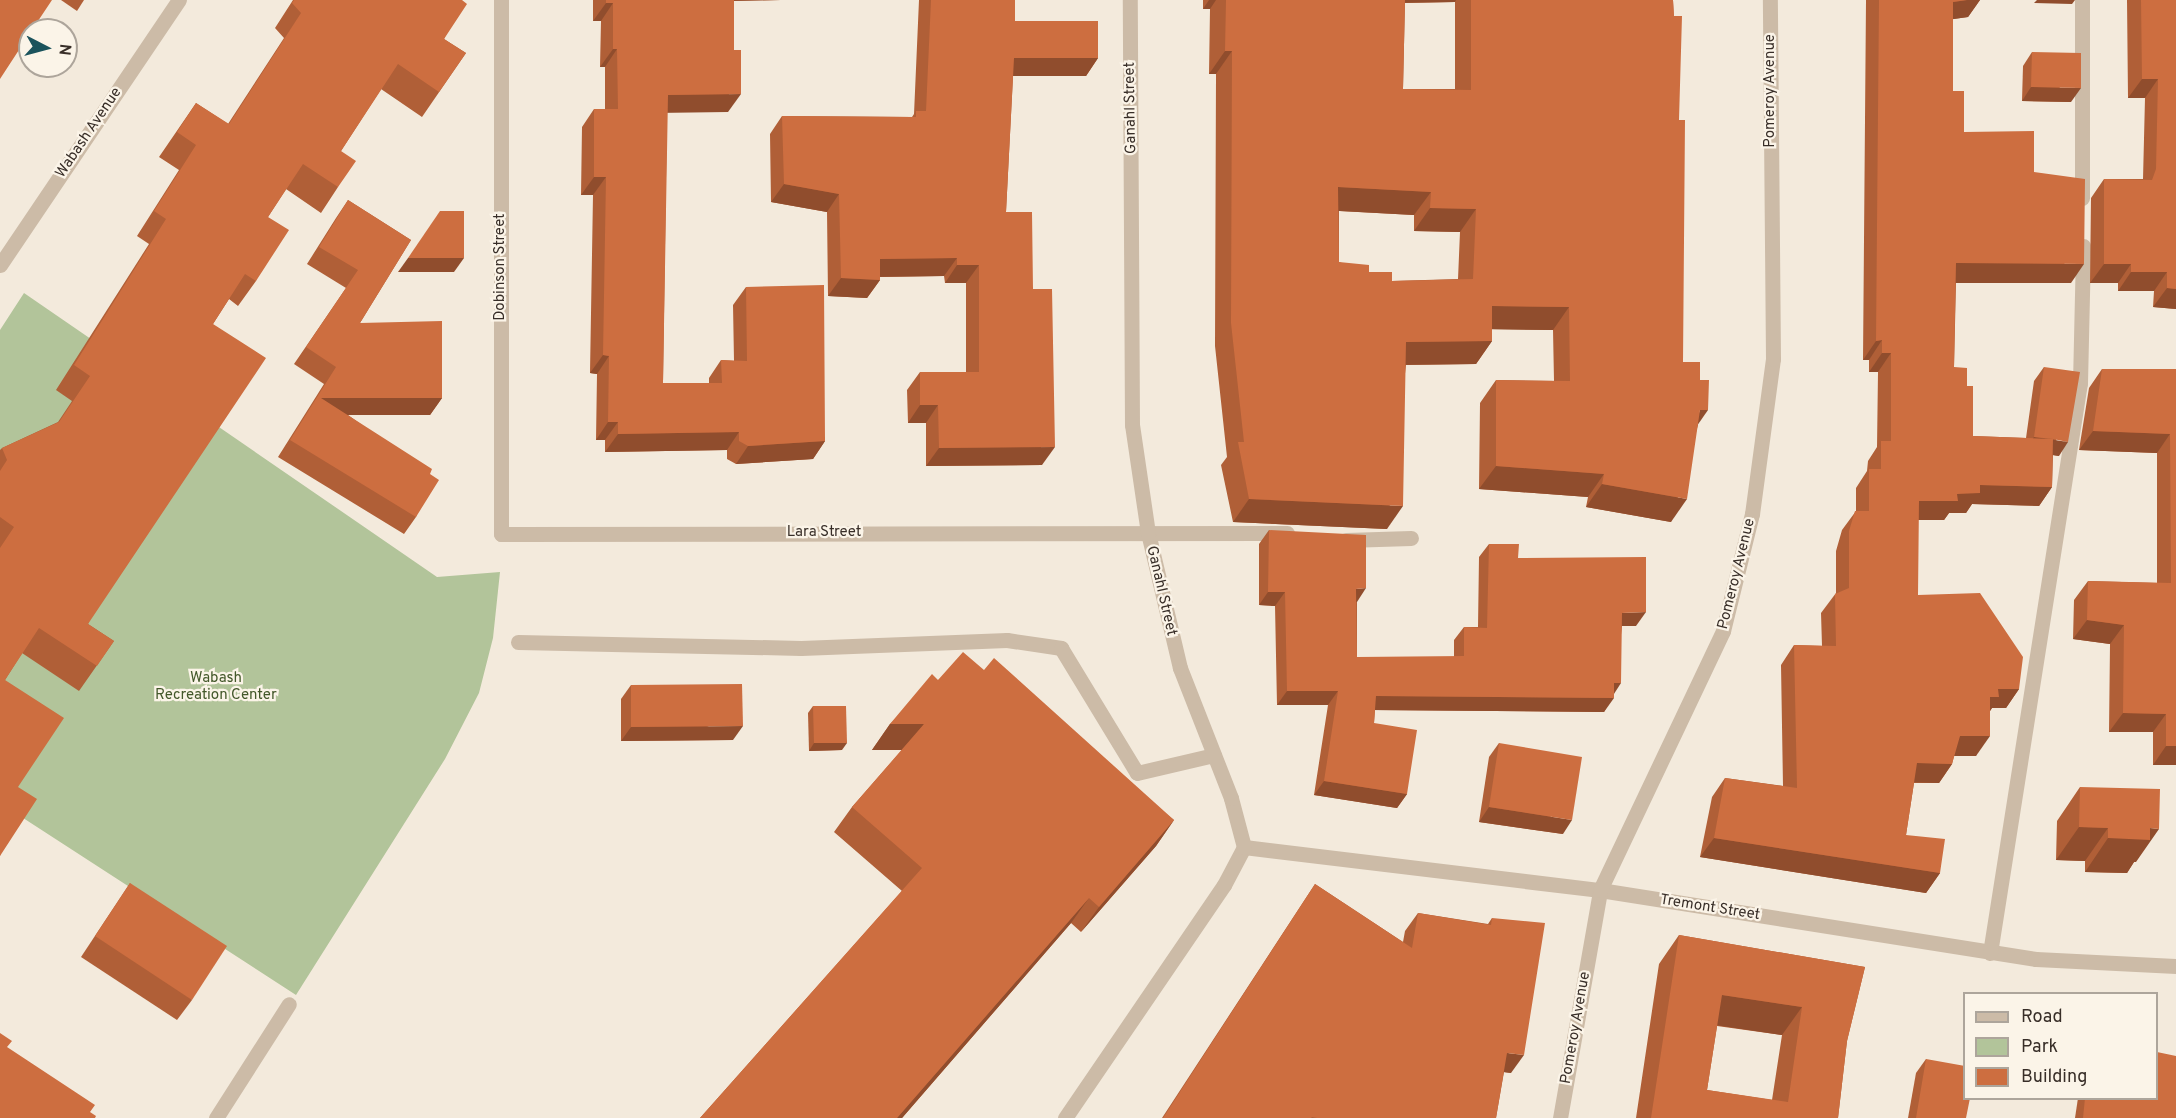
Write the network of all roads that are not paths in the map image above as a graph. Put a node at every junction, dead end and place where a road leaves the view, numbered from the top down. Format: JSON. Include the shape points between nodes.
{"nodes":[{"id":1,"x":179,"y":0,"type":"edge"},
{"id":2,"x":501,"y":0,"type":"edge"},
{"id":3,"x":1130,"y":0,"type":"edge"},
{"id":4,"x":1770,"y":0,"type":"edge"},
{"id":5,"x":2082,"y":0,"type":"edge"},
{"id":6,"x":0,"y":265,"type":"edge"},
{"id":7,"x":1148,"y":533,"type":"junction"},
{"id":8,"x":501,"y":534,"type":"joint"},
{"id":9,"x":1301,"y":534,"type":"edge"},
{"id":10,"x":1328,"y":537,"type":"edge"},
{"id":11,"x":1411,"y":538,"type":"dead end"},
{"id":12,"x":518,"y":642,"type":"dead end"},
{"id":13,"x":1214,"y":755,"type":"junction"},
{"id":14,"x":1244,"y":848,"type":"junction"},
{"id":15,"x":1600,"y":890,"type":"junction"},
{"id":16,"x":1990,"y":953,"type":"junction"},
{"id":17,"x":2176,"y":966,"type":"edge"},
{"id":18,"x":290,"y":1004,"type":"dead end"},
{"id":19,"x":216,"y":1118,"type":"edge"},
{"id":20,"x":1065,"y":1118,"type":"edge"},
{"id":21,"x":1560,"y":1118,"type":"edge"}],
"edges":[{"from":1,"to":6,"type":"street","name":"Wabash Avenue"},
{"from":2,"to":8,"type":"street","name":"Dobinson Street"},
{"from":3,"to":7,"type":"street","name":"Ganahl Street","via":[[1132,425]]},
{"from":4,"to":15,"type":"street","name":"Pomeroy Avenue","via":[[1773,359],[1752,514],[1723,631]]},
{"from":5,"to":16,"type":"street","via":[[2080,383]]},
{"from":7,"to":8,"type":"street","name":"Lara Street"},
{"from":7,"to":9,"type":"street","name":"Lara Street"},
{"from":7,"to":13,"type":"street","name":"Ganahl Street","via":[[1180,668]]},
{"from":10,"to":11,"type":"street"},
{"from":12,"to":13,"type":"street","via":[[801,648],[1007,640],[1061,648],[1137,773]]},
{"from":13,"to":14,"type":"street","name":"Ganahl Street"},
{"from":14,"to":15,"type":"street","name":"Tremont Street"},
{"from":14,"to":20,"type":"street","via":[[1224,885]]},
{"from":15,"to":16,"type":"street","name":"Tremont Street"},
{"from":15,"to":21,"type":"street","name":"Pomeroy Avenue"},
{"from":16,"to":17,"type":"street","name":"Tremont Street"},
{"from":18,"to":19,"type":"street"}]}
